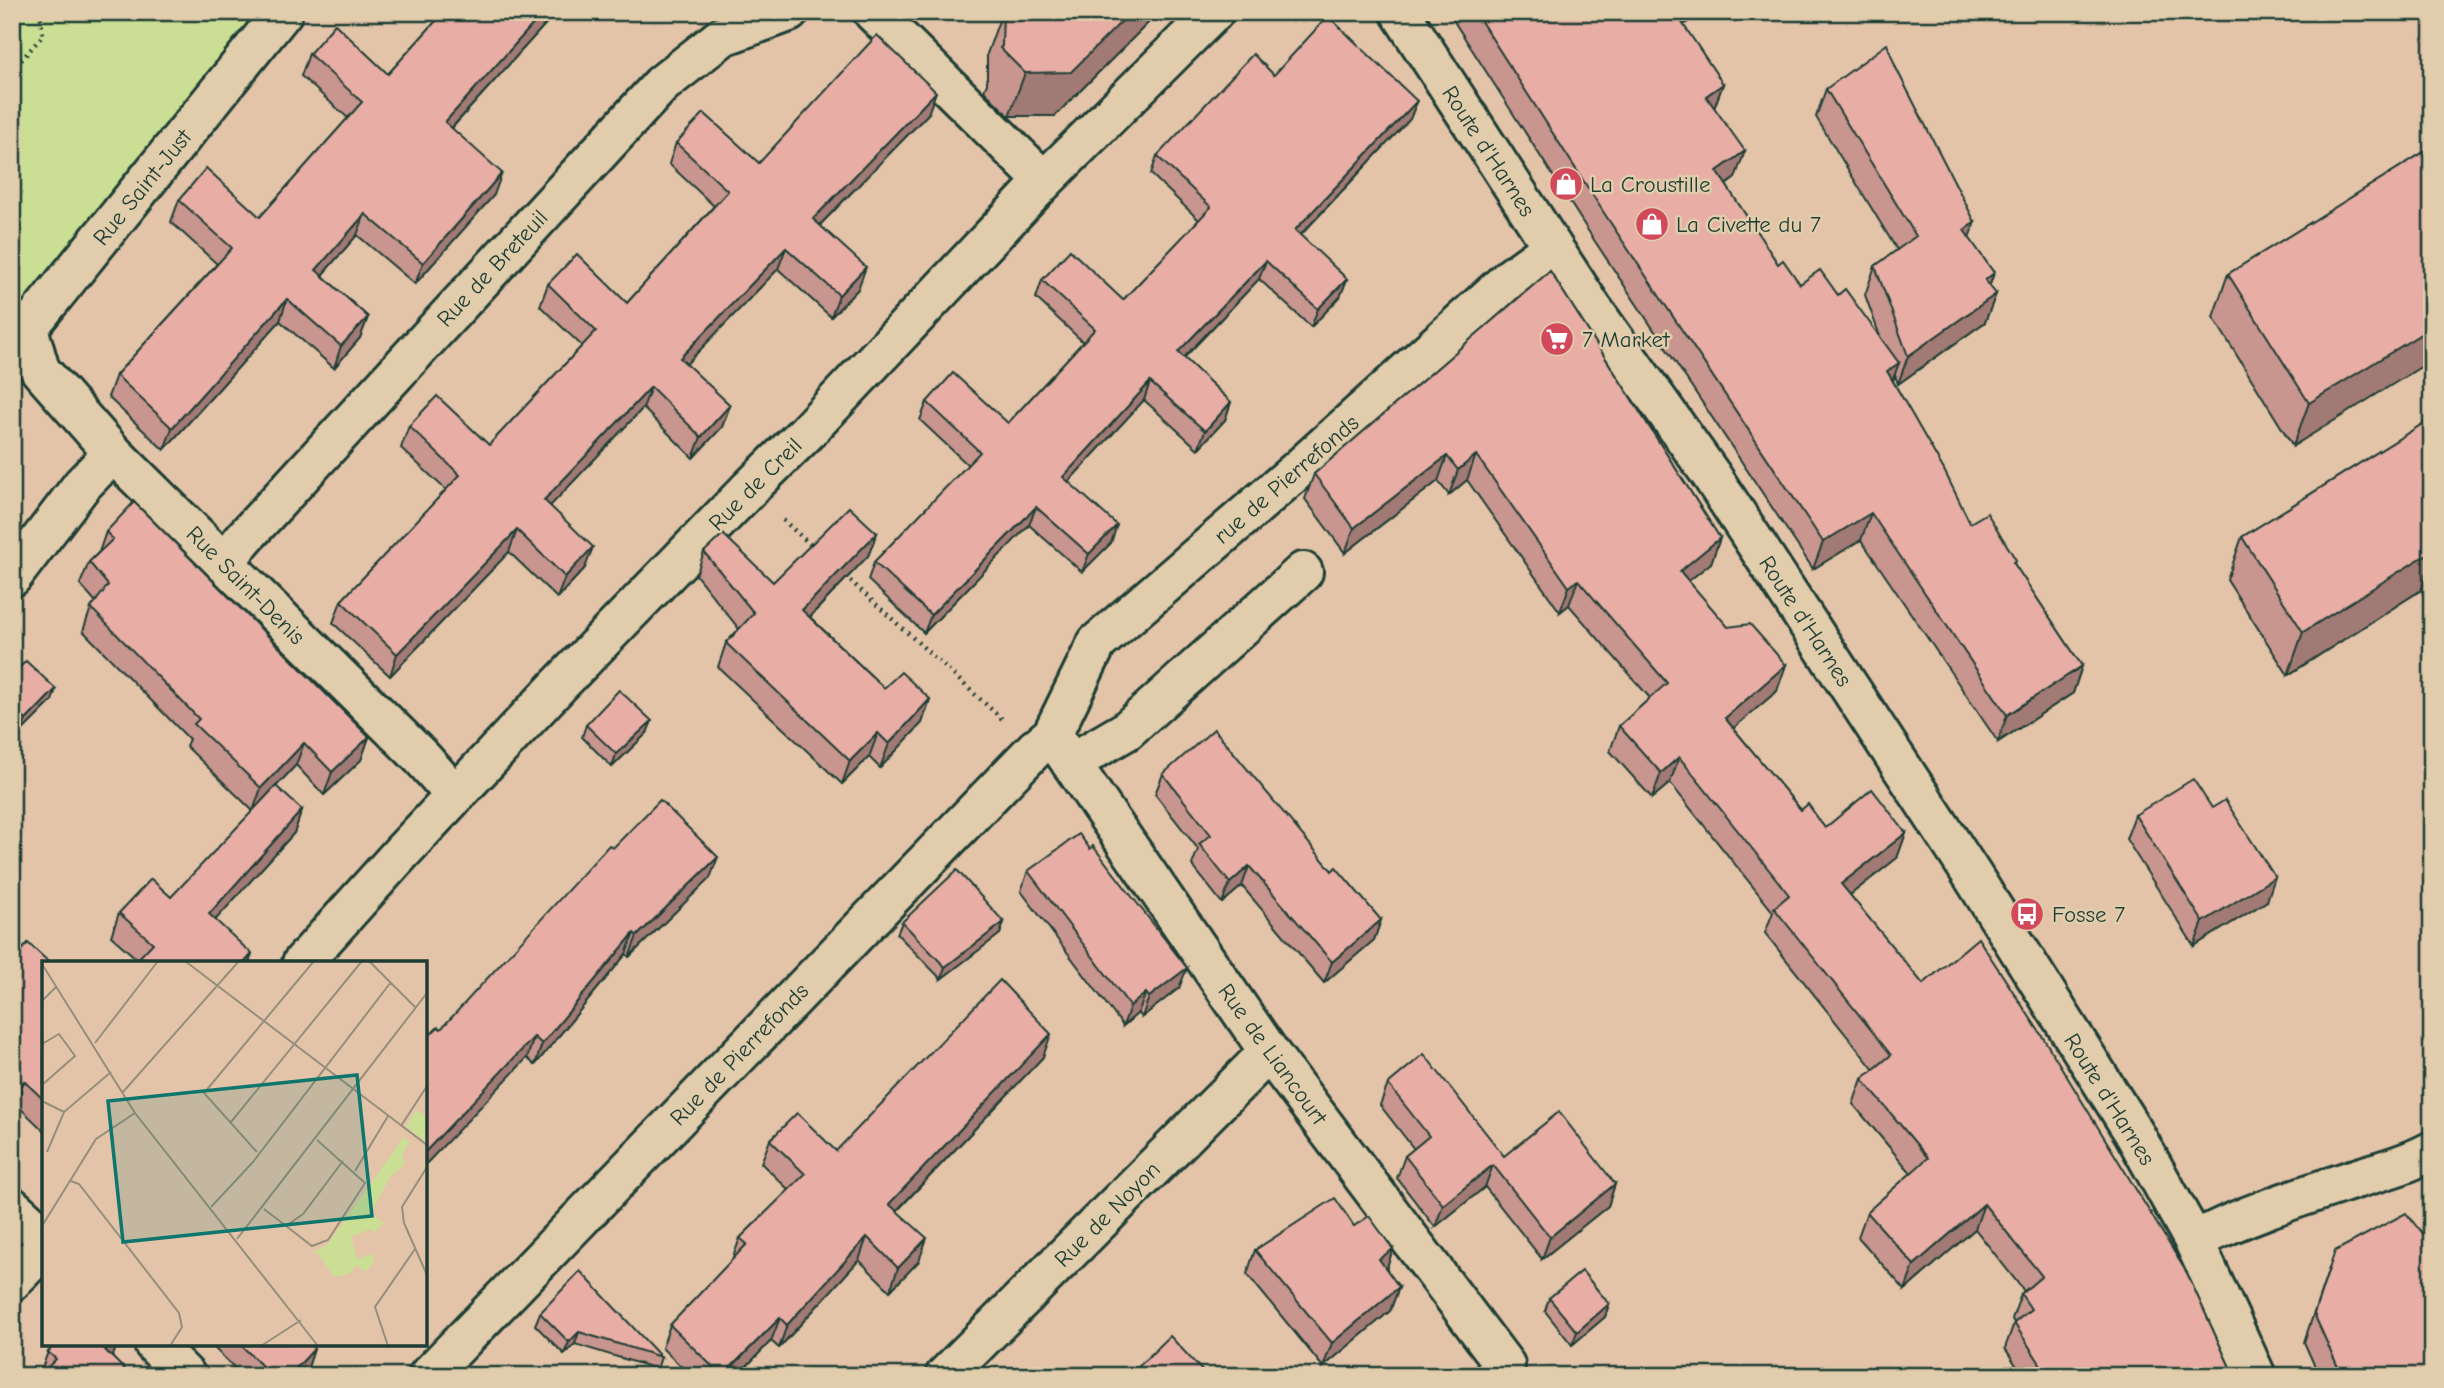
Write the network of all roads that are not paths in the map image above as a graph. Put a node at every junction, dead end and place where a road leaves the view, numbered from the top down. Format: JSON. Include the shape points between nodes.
{"nodes":[{"id":1,"x":283,"y":12,"type":"edge"},
{"id":2,"x":789,"y":12,"type":"edge"},
{"id":3,"x":873,"y":12,"type":"edge"},
{"id":4,"x":1214,"y":12,"type":"edge"},
{"id":5,"x":1400,"y":12,"type":"edge"},
{"id":6,"x":1044,"y":181,"type":"junction"},
{"id":7,"x":1552,"y":248,"type":"junction"},
{"id":8,"x":40,"y":370,"type":"joint"},
{"id":9,"x":113,"y":453,"type":"junction"},
{"id":10,"x":224,"y":563,"type":"junction"},
{"id":11,"x":1303,"y":572,"type":"dead end"},
{"id":12,"x":12,"y":577,"type":"edge"},
{"id":13,"x":1053,"y":749,"type":"junction"},
{"id":14,"x":456,"y":795,"type":"junction"},
{"id":15,"x":304,"y":961,"type":"edge"},
{"id":16,"x":1269,"y":1052,"type":"junction"},
{"id":17,"x":2432,"y":1152,"type":"edge"},
{"id":18,"x":12,"y":1207,"type":"edge"},
{"id":19,"x":42,"y":1234,"type":"edge"},
{"id":20,"x":2194,"y":1241,"type":"junction"},
{"id":21,"x":42,"y":1250,"type":"edge"},
{"id":22,"x":12,"y":1281,"type":"edge"},
{"id":23,"x":156,"y":1346,"type":"edge"},
{"id":24,"x":1500,"y":1370,"type":"edge"},
{"id":25,"x":186,"y":1376,"type":"edge"},
{"id":26,"x":428,"y":1376,"type":"edge"},
{"id":27,"x":945,"y":1376,"type":"edge"},
{"id":28,"x":2256,"y":1376,"type":"edge"}],
"edges":[{"from":1,"to":8,"type":"street","name":"Rue Saint-Just","via":[[28,328]]},
{"from":2,"to":10,"type":"street","name":"Rue de Breteuil","via":[[723,36],[662,83]]},
{"from":3,"to":6,"type":"street"},
{"from":4,"to":6,"type":"street","name":"Rue de Creil"},
{"from":5,"to":7,"type":"street","name":"Route d'Harnes"},
{"from":6,"to":14,"type":"street","name":"Rue de Creil"},
{"from":7,"to":13,"type":"street","name":"rue de Pierrefonds","via":[[1510,278],[1097,643]]},
{"from":7,"to":20,"type":"street","name":"Route d'Harnes","via":[[1711,475],[1972,875],[2133,1133]]},
{"from":8,"to":9,"type":"street","name":"Rue Saint-Denis"},
{"from":9,"to":10,"type":"street","name":"Rue Saint-Denis"},
{"from":9,"to":12,"type":"street","via":[[82,485]]},
{"from":10,"to":14,"type":"street","name":"Rue Saint-Denis"},
{"from":11,"to":13,"type":"street","via":[[1126,732]]},
{"from":13,"to":16,"type":"street","name":"Rue de Liancourt"},
{"from":13,"to":26,"type":"street","name":"Rue de Pierrefonds"},
{"from":14,"to":15,"type":"street","name":"Rue de Creil"},
{"from":16,"to":24,"type":"street","name":"Rue de Liancourt"},
{"from":16,"to":27,"type":"street","name":"Rue de Noyon"},
{"from":17,"to":20,"type":"street","via":[[2279,1204]]},
{"from":18,"to":19,"type":"street"},
{"from":20,"to":28,"type":"street","name":"Route d'Harnes"},
{"from":21,"to":22,"type":"street"},
{"from":23,"to":25,"type":"street"}]}
